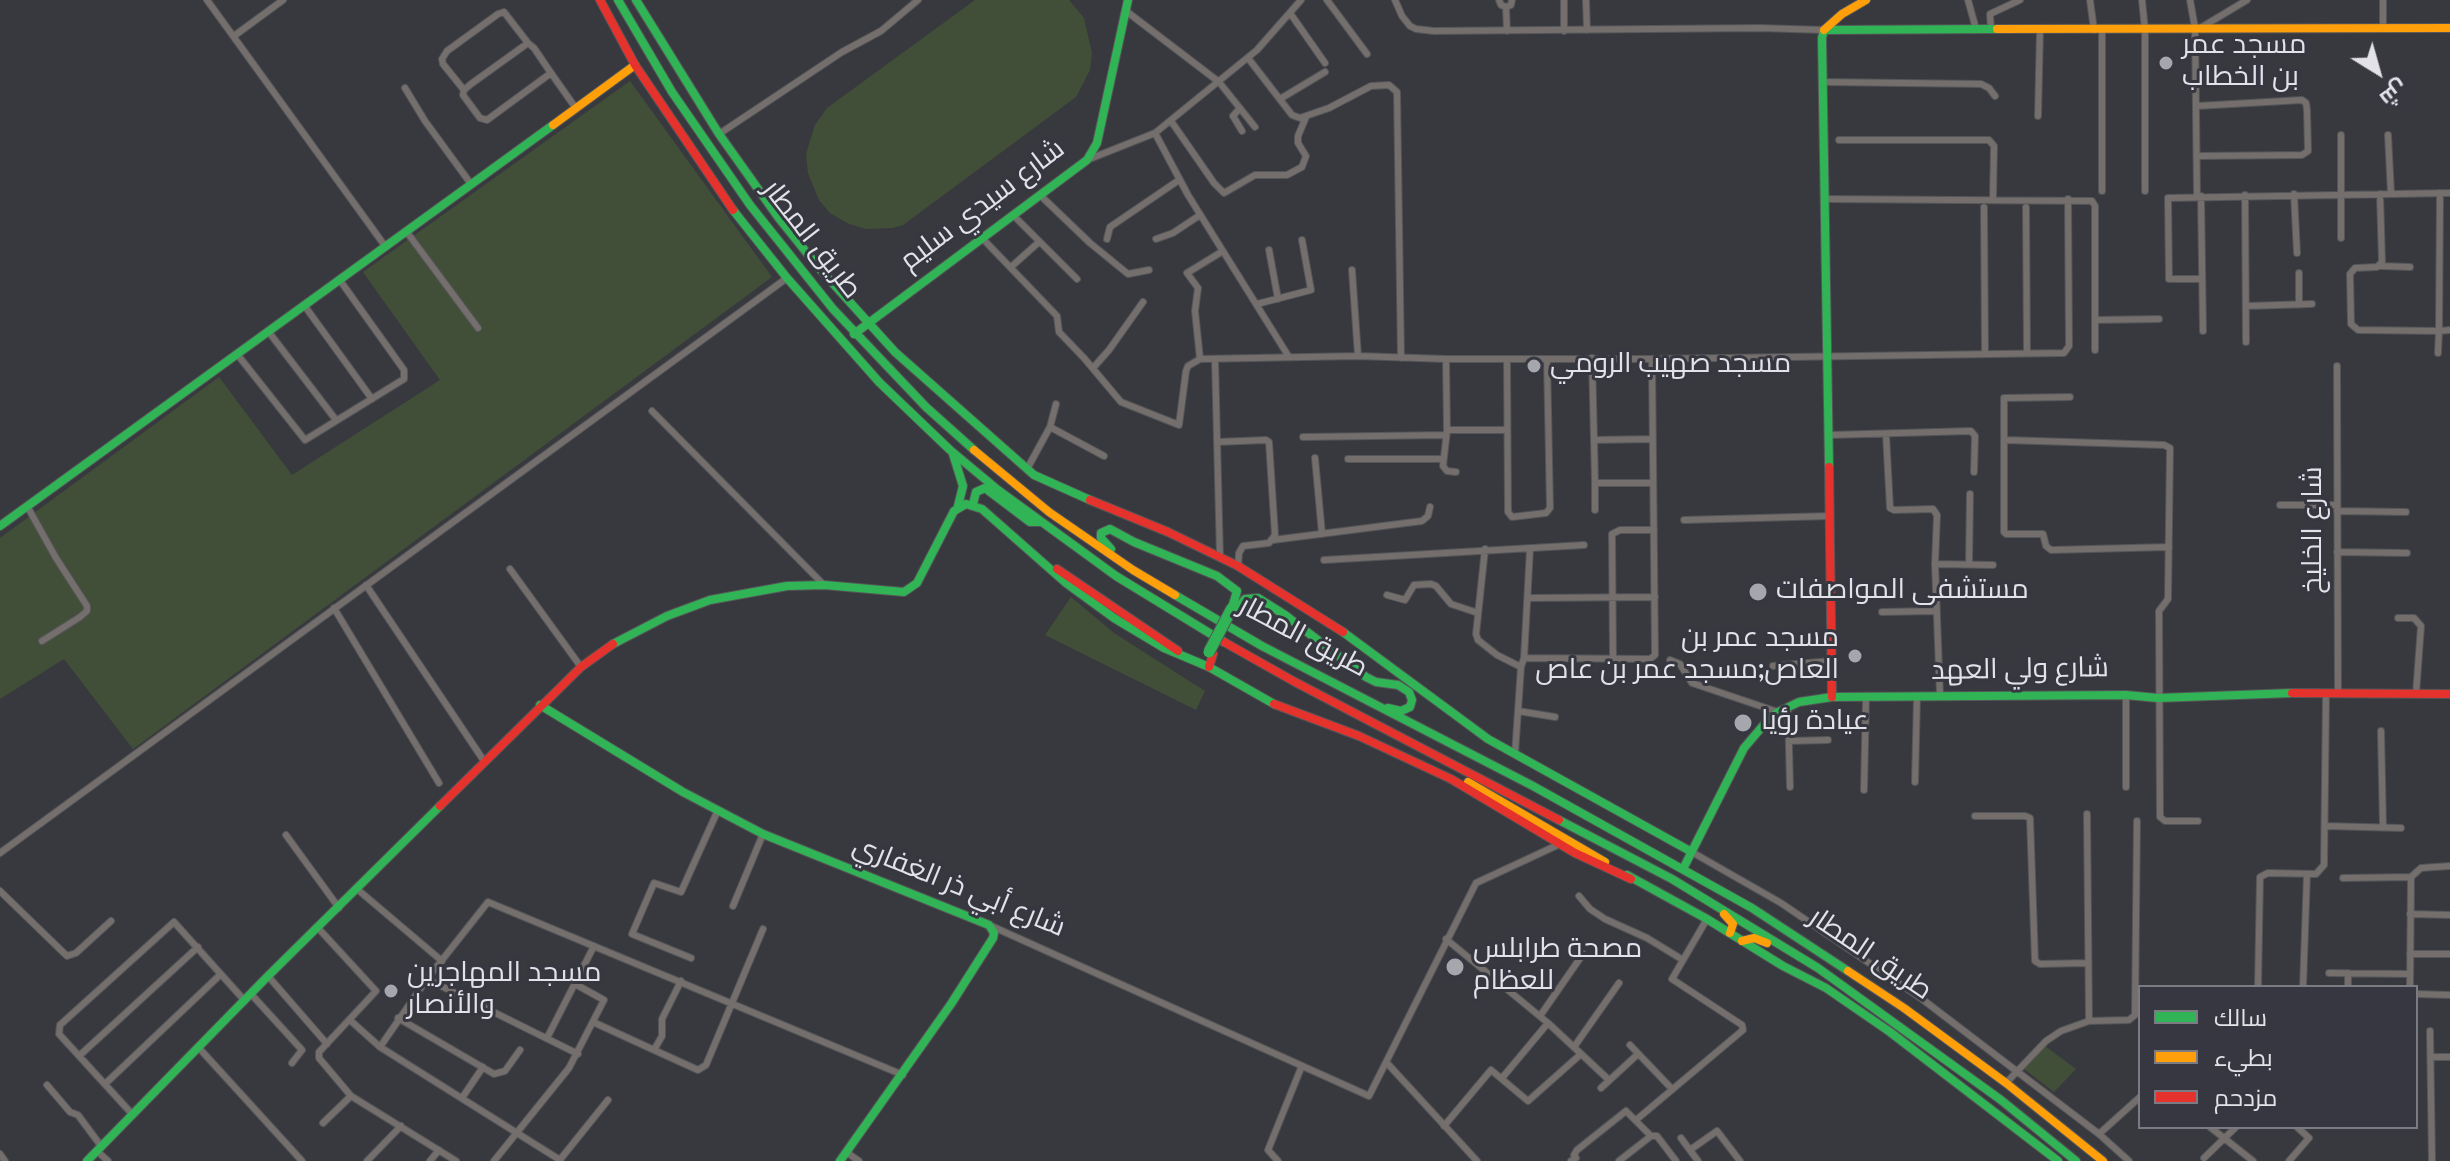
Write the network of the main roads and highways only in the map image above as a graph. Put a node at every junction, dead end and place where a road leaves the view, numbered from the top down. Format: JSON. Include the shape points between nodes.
{"nodes":[{"id":1,"x":600,"y":0,"type":"edge"},
{"id":2,"x":618,"y":0,"type":"edge"},
{"id":3,"x":636,"y":0,"type":"edge"},
{"id":4,"x":1866,"y":0,"type":"edge"},
{"id":5,"x":1127,"y":5,"type":"edge"},
{"id":6,"x":2450,"y":28,"type":"edge"},
{"id":7,"x":1824,"y":30,"type":"junction"},
{"id":8,"x":635,"y":65,"type":"junction"},
{"id":9,"x":868,"y":323,"type":"junction"},
{"id":10,"x":854,"y":334,"type":"junction"},
{"id":11,"x":950,"y":450,"type":"junction"},
{"id":12,"x":973,"y":504,"type":"junction"},
{"id":13,"x":958,"y":506,"type":"junction"},
{"id":14,"x":1043,"y":522,"type":"junction"},
{"id":15,"x":0,"y":526,"type":"edge"},
{"id":16,"x":1180,"y":599,"type":"junction"},
{"id":17,"x":1234,"y":609,"type":"junction"},
{"id":18,"x":1199,"y":663,"type":"junction"},
{"id":19,"x":1401,"y":682,"type":"junction"},
{"id":20,"x":2450,"y":694,"type":"edge"},
{"id":21,"x":1832,"y":697,"type":"junction"},
{"id":22,"x":540,"y":705,"type":"junction"},
{"id":23,"x":1377,"y":706,"type":"junction"},
{"id":24,"x":1690,"y":851,"type":"junction"},
{"id":25,"x":1683,"y":869,"type":"junction"},
{"id":26,"x":1711,"y":903,"type":"junction"},
{"id":27,"x":1730,"y":933,"type":"junction"},
{"id":28,"x":1742,"y":941,"type":"junction"},
{"id":29,"x":1804,"y":959,"type":"junction"},
{"id":30,"x":843,"y":1157,"type":"edge"},
{"id":31,"x":87,"y":1161,"type":"edge"},
{"id":32,"x":2058,"y":1161,"type":"edge"},
{"id":33,"x":2076,"y":1161,"type":"edge"},
{"id":34,"x":2103,"y":1161,"type":"edge"}],
"edges":[{"from":1,"to":8,"type":"main road","name":"طريق المطار"},
{"from":2,"to":10,"type":"main road","name":"طريق المطار","via":[[672,92],[750,205]]},
{"from":3,"to":9,"type":"main road","via":[[719,134],[804,250]]},
{"from":4,"to":7,"type":"main road"},
{"from":5,"to":9,"type":"main road","name":"شارع سيدي سليم","via":[[1097,143],[1087,160]]},
{"from":6,"to":7,"type":"main road"},
{"from":7,"to":21,"type":"main road"},
{"from":8,"to":11,"type":"main road","name":"طريق المطار","via":[[733,210],[787,278],[879,382]]},
{"from":8,"to":15,"type":"main road"},
{"from":9,"to":10,"type":"main road","name":"شارع سيدي سليم"},
{"from":9,"to":19,"type":"main road","via":[[1027,469],[1238,566],[1314,612]]},
{"from":10,"to":16,"type":"main road","name":"طريق المطار","via":[[995,469],[1060,520]]},
{"from":11,"to":13,"type":"main road","via":[[963,486]]},
{"from":11,"to":14,"type":"main road","name":"طريق المطار"},
{"from":12,"to":13,"type":"main road"},
{"from":12,"to":14,"type":"main road","via":[[976,492],[985,488],[1030,522]]},
{"from":12,"to":18,"type":"main road","via":[[1117,612]]},
{"from":13,"to":22,"type":"main road","via":[[909,590],[824,585],[710,600],[617,641]]},
{"from":14,"to":26,"type":"main road","name":"طريق المطار","via":[[1116,576],[1208,633]]},
{"from":16,"to":17,"type":"main road","via":[[1106,546],[1101,533],[1116,531],[1227,582],[1237,594]]},
{"from":16,"to":23,"type":"main road","name":"طريق المطار"},
{"from":17,"to":18,"type":"main road","bridge":true,"via":[[1211,653]]},
{"from":17,"to":19,"type":"main road","via":[[1245,599],[1258,598],[1366,677]]},
{"from":18,"to":27,"type":"main road","via":[[1280,707],[1360,734],[1451,779]]},
{"from":19,"to":23,"type":"main road","via":[[1412,695],[1410,707],[1401,711]]},
{"from":19,"to":24,"type":"main road","via":[[1488,739]]},
{"from":20,"to":21,"type":"main road","name":"شارع ولي العهد"},
{"from":21,"to":24,"type":"main road","name":"شارع ولي العهد","via":[[1783,709],[1758,730]]},
{"from":22,"to":30,"type":"main road","name":"شارع أبي ذر الغفاري","via":[[763,834],[989,925],[993,938]]},
{"from":22,"to":31,"type":"main road"},
{"from":23,"to":25,"type":"main road","name":"طريق المطار"},
{"from":24,"to":25,"type":"main road"},
{"from":25,"to":34,"type":"main road","name":"طريق المطار","via":[[1904,1008]]},
{"from":26,"to":27,"type":"main road","via":[[1732,922]]},
{"from":26,"to":29,"type":"main road","name":"طريق المطار"},
{"from":27,"to":28,"type":"main road"},
{"from":28,"to":29,"type":"main road","via":[[1757,938]]},
{"from":28,"to":32,"type":"main road","via":[[1869,1017]]},
{"from":29,"to":33,"type":"main road","name":"طريق المطار","via":[[2001,1100]]}]}
